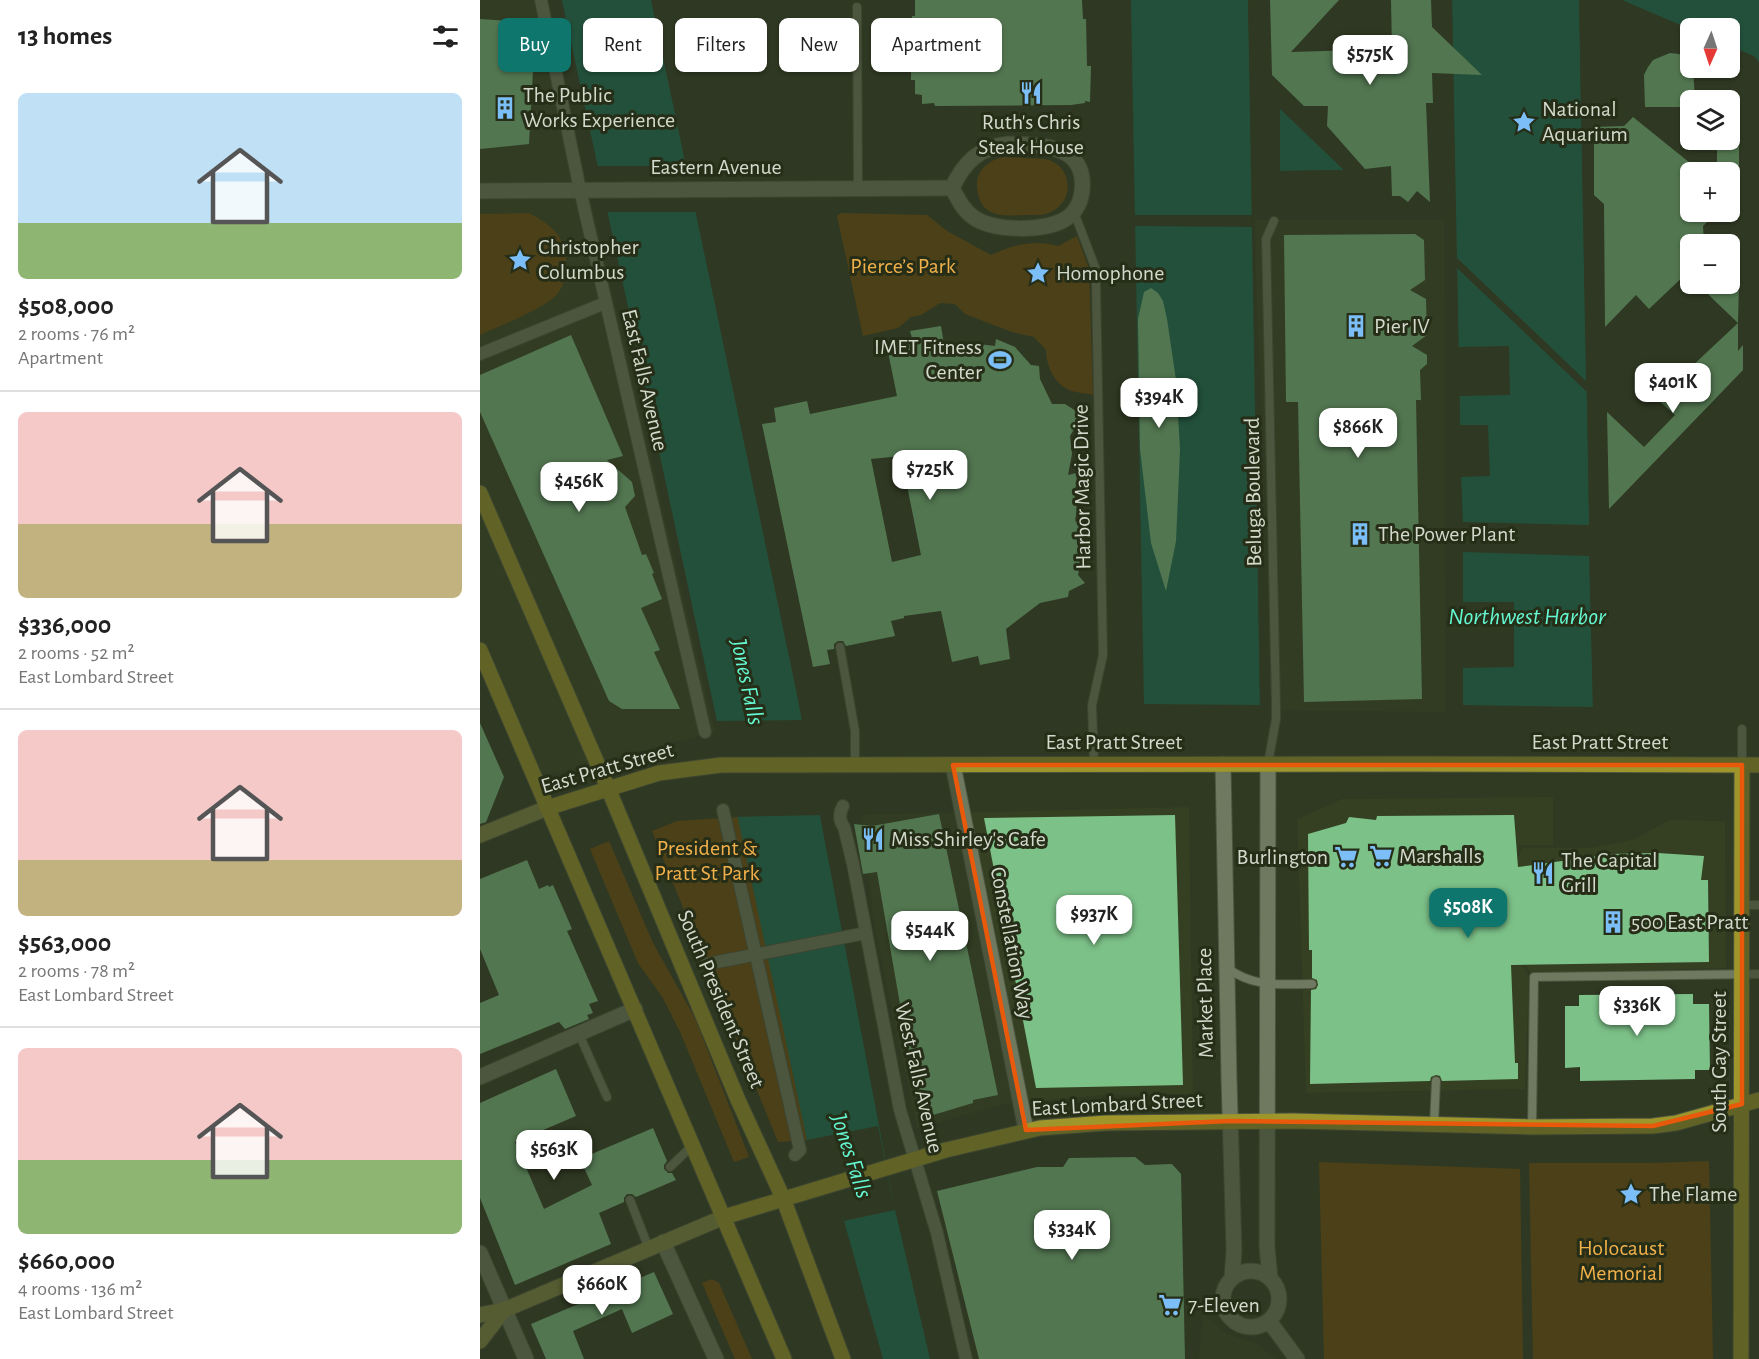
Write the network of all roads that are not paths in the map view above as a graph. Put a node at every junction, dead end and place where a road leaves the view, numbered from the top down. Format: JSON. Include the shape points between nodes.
{"nodes":[{"id":1,"x":541,"y":0,"type":"edge"},
{"id":2,"x":857,"y":8,"type":"dead end"},
{"id":3,"x":858,"y":188,"type":"junction"},
{"id":4,"x":952,"y":188,"type":"junction"},
{"id":5,"x":580,"y":190,"type":"junction"},
{"id":6,"x":480,"y":191,"type":"edge"},
{"id":7,"x":1074,"y":212,"type":"junction"},
{"id":8,"x":1274,"y":220,"type":"dead end"},
{"id":9,"x":605,"y":303,"type":"junction"},
{"id":10,"x":480,"y":354,"type":"edge"},
{"id":11,"x":480,"y":492,"type":"edge"},
{"id":12,"x":840,"y":647,"type":"dead end"},
{"id":13,"x":480,"y":650,"type":"edge"},
{"id":14,"x":1742,"y":729,"type":"dead end"},
{"id":15,"x":705,"y":732,"type":"dead end"},
{"id":16,"x":1094,"y":764,"type":"junction"},
{"id":17,"x":1223,"y":764,"type":"junction"},
{"id":18,"x":1268,"y":764,"type":"junction"},
{"id":19,"x":855,"y":765,"type":"junction"},
{"id":20,"x":953,"y":765,"type":"junction"},
{"id":21,"x":1742,"y":765,"type":"junction"},
{"id":22,"x":1759,"y":765,"type":"edge"},
{"id":23,"x":609,"y":788,"type":"junction"},
{"id":24,"x":843,"y":807,"type":"dead end"},
{"id":25,"x":548,"y":808,"type":"junction"},
{"id":26,"x":723,"y":810,"type":"dead end"},
{"id":27,"x":480,"y":835,"type":"edge"},
{"id":28,"x":1742,"y":905,"type":"junction"},
{"id":29,"x":1759,"y":905,"type":"edge"},
{"id":30,"x":866,"y":933,"type":"junction"},
{"id":31,"x":755,"y":954,"type":"junction"},
{"id":32,"x":707,"y":964,"type":"dead end"},
{"id":33,"x":1227,"y":968,"type":"junction"},
{"id":34,"x":1742,"y":974,"type":"junction"},
{"id":35,"x":1759,"y":974,"type":"edge"},
{"id":36,"x":1267,"y":984,"type":"junction"},
{"id":37,"x":1312,"y":984,"type":"dead end"},
{"id":38,"x":634,"y":1009,"type":"junction"},
{"id":39,"x":579,"y":1034,"type":"junction"},
{"id":40,"x":480,"y":1077,"type":"edge"},
{"id":41,"x":1436,"y":1081,"type":"dead end"},
{"id":42,"x":607,"y":1097,"type":"dead end"},
{"id":43,"x":1759,"y":1100,"type":"edge"},
{"id":44,"x":1742,"y":1104,"type":"junction"},
{"id":45,"x":1230,"y":1121,"type":"junction"},
{"id":46,"x":1267,"y":1121,"type":"junction"},
{"id":47,"x":1434,"y":1125,"type":"junction"},
{"id":48,"x":1532,"y":1127,"type":"junction"},
{"id":49,"x":1026,"y":1130,"type":"junction"},
{"id":50,"x":693,"y":1145,"type":"junction"},
{"id":51,"x":795,"y":1155,"type":"dead end"},
{"id":52,"x":915,"y":1159,"type":"junction"},
{"id":53,"x":670,"y":1167,"type":"dead end"},
{"id":54,"x":783,"y":1198,"type":"junction"},
{"id":55,"x":630,"y":1200,"type":"dead end"},
{"id":56,"x":724,"y":1217,"type":"junction"},
{"id":57,"x":656,"y":1246,"type":"junction"},
{"id":58,"x":480,"y":1253,"type":"edge"},
{"id":59,"x":1232,"y":1278,"type":"junction"},
{"id":60,"x":1270,"y":1278,"type":"junction"},
{"id":61,"x":504,"y":1310,"type":"junction"},
{"id":62,"x":480,"y":1315,"type":"edge"},
{"id":63,"x":1269,"y":1321,"type":"junction"},
{"id":64,"x":480,"y":1341,"type":"edge"},
{"id":65,"x":526,"y":1359,"type":"edge"},
{"id":66,"x":716,"y":1359,"type":"edge"},
{"id":67,"x":784,"y":1359,"type":"edge"},
{"id":68,"x":843,"y":1359,"type":"edge"},
{"id":69,"x":966,"y":1359,"type":"edge"},
{"id":70,"x":1297,"y":1359,"type":"edge"},
{"id":71,"x":1741,"y":1359,"type":"edge"}],
"edges":[{"from":1,"to":5,"type":"street","name":"East Falls Avenue"},
{"from":2,"to":3,"type":"lane"},
{"from":3,"to":4,"type":"street","name":"Eastern Avenue"},
{"from":3,"to":5,"type":"street","name":"Eastern Avenue"},
{"from":4,"to":7,"type":"street","via":[[962,207],[974,218],[1000,227],[1054,225]]},
{"from":4,"to":7,"type":"street","via":[[964,167],[981,152],[1008,144],[1048,145],[1062,151],[1080,171],[1082,195]]},
{"from":5,"to":6,"type":"street","name":"Eastern Avenue"},
{"from":5,"to":9,"type":"street","name":"East Falls Avenue"},
{"from":7,"to":16,"type":"lane","name":"Harbor Magic Drive","via":[[1095,267],[1096,284],[1103,655],[1092,705]]},
{"from":8,"to":18,"type":"lane","name":"Beluga Boulevard","via":[[1266,239],[1276,705]]},
{"from":9,"to":10,"type":"street"},
{"from":9,"to":15,"type":"street","name":"East Falls Avenue"},
{"from":11,"to":23,"type":"main road","name":"South President Street"},
{"from":12,"to":19,"type":"lane","via":[[855,731]]},
{"from":13,"to":25,"type":"main road"},
{"from":14,"to":21,"type":"lane"},
{"from":16,"to":17,"type":"main road","name":"East Pratt Street"},
{"from":16,"to":20,"type":"main road","name":"East Pratt Street"},
{"from":17,"to":18,"type":"main road","name":"East Pratt Street"},
{"from":17,"to":33,"type":"street","name":"Market Place"},
{"from":18,"to":21,"type":"main road","name":"East Pratt Street"},
{"from":18,"to":36,"type":"street"},
{"from":19,"to":20,"type":"main road","name":"East Pratt Street"},
{"from":19,"to":23,"type":"main road","name":"East Pratt Street","via":[[721,765],[659,773]]},
{"from":20,"to":49,"type":"street","name":"Constellation Way"},
{"from":21,"to":22,"type":"main road","name":"East Pratt Street"},
{"from":21,"to":28,"type":"main road","name":"South Gay Street"},
{"from":23,"to":25,"type":"main road","name":"East Pratt Street"},
{"from":23,"to":54,"type":"main road","name":"South President Street","via":[[738,1100]]},
{"from":24,"to":30,"type":"street","name":"West Falls Avenue","via":[[841,823]]},
{"from":25,"to":27,"type":"main road","name":"East Pratt Street"},
{"from":25,"to":38,"type":"main road"},
{"from":26,"to":31,"type":"street"},
{"from":28,"to":29,"type":"lane"},
{"from":28,"to":34,"type":"main road","name":"South Gay Street"},
{"from":30,"to":31,"type":"street"},
{"from":30,"to":52,"type":"street","name":"West Falls Avenue","via":[[900,1110]]},
{"from":31,"to":32,"type":"street"},
{"from":31,"to":51,"type":"street","via":[[800,1150]]},
{"from":33,"to":36,"type":"lane","via":[[1252,982]]},
{"from":33,"to":45,"type":"street","name":"Market Place"},
{"from":34,"to":35,"type":"lane"},
{"from":34,"to":44,"type":"main road","name":"South Gay Street"},
{"from":34,"to":48,"type":"lane","via":[[1534,977]]},
{"from":36,"to":37,"type":"lane"},
{"from":36,"to":46,"type":"street"},
{"from":38,"to":39,"type":"street"},
{"from":38,"to":50,"type":"main road"},
{"from":39,"to":40,"type":"street"},
{"from":39,"to":42,"type":"lane"},
{"from":41,"to":47,"type":"lane"},
{"from":43,"to":44,"type":"main road","name":"East Lombard Street"},
{"from":44,"to":48,"type":"main road","name":"East Lombard Street","via":[[1653,1126]]},
{"from":44,"to":71,"type":"main road","name":"South Gay Street"},
{"from":45,"to":46,"type":"main road","name":"East Lombard Street"},
{"from":45,"to":49,"type":"main road","name":"East Lombard Street","via":[[1076,1124]]},
{"from":45,"to":59,"type":"street","name":"Market Place"},
{"from":46,"to":47,"type":"main road","name":"East Lombard Street"},
{"from":46,"to":60,"type":"street"},
{"from":47,"to":48,"type":"main road","name":"East Lombard Street"},
{"from":49,"to":52,"type":"main road","name":"East Lombard Street"},
{"from":50,"to":53,"type":"lane"},
{"from":50,"to":56,"type":"main road"},
{"from":52,"to":54,"type":"main road","name":"East Lombard Street"},
{"from":52,"to":69,"type":"street","name":"West Falls Avenue","via":[[937,1233]]},
{"from":54,"to":56,"type":"main road","name":"East Lombard Street"},
{"from":54,"to":68,"type":"main road","name":"South President Street"},
{"from":55,"to":57,"type":"lane"},
{"from":56,"to":57,"type":"main road","name":"East Lombard Street"},
{"from":56,"to":67,"type":"main road"},
{"from":57,"to":61,"type":"main road","name":"East Lombard Street"},
{"from":57,"to":66,"type":"street"},
{"from":58,"to":61,"type":"street"},
{"from":59,"to":60,"type":"street","via":[[1255,1271]]},
{"from":59,"to":63,"type":"street","name":"Market Place","via":[[1223,1298],[1232,1319],[1246,1327]]},
{"from":60,"to":63,"type":"street","via":[[1280,1300]]},
{"from":61,"to":62,"type":"main road","name":"East Lombard Street"},
{"from":61,"to":64,"type":"main road","name":"East Lombard Street"},
{"from":61,"to":65,"type":"street"},
{"from":63,"to":70,"type":"street"}]}
